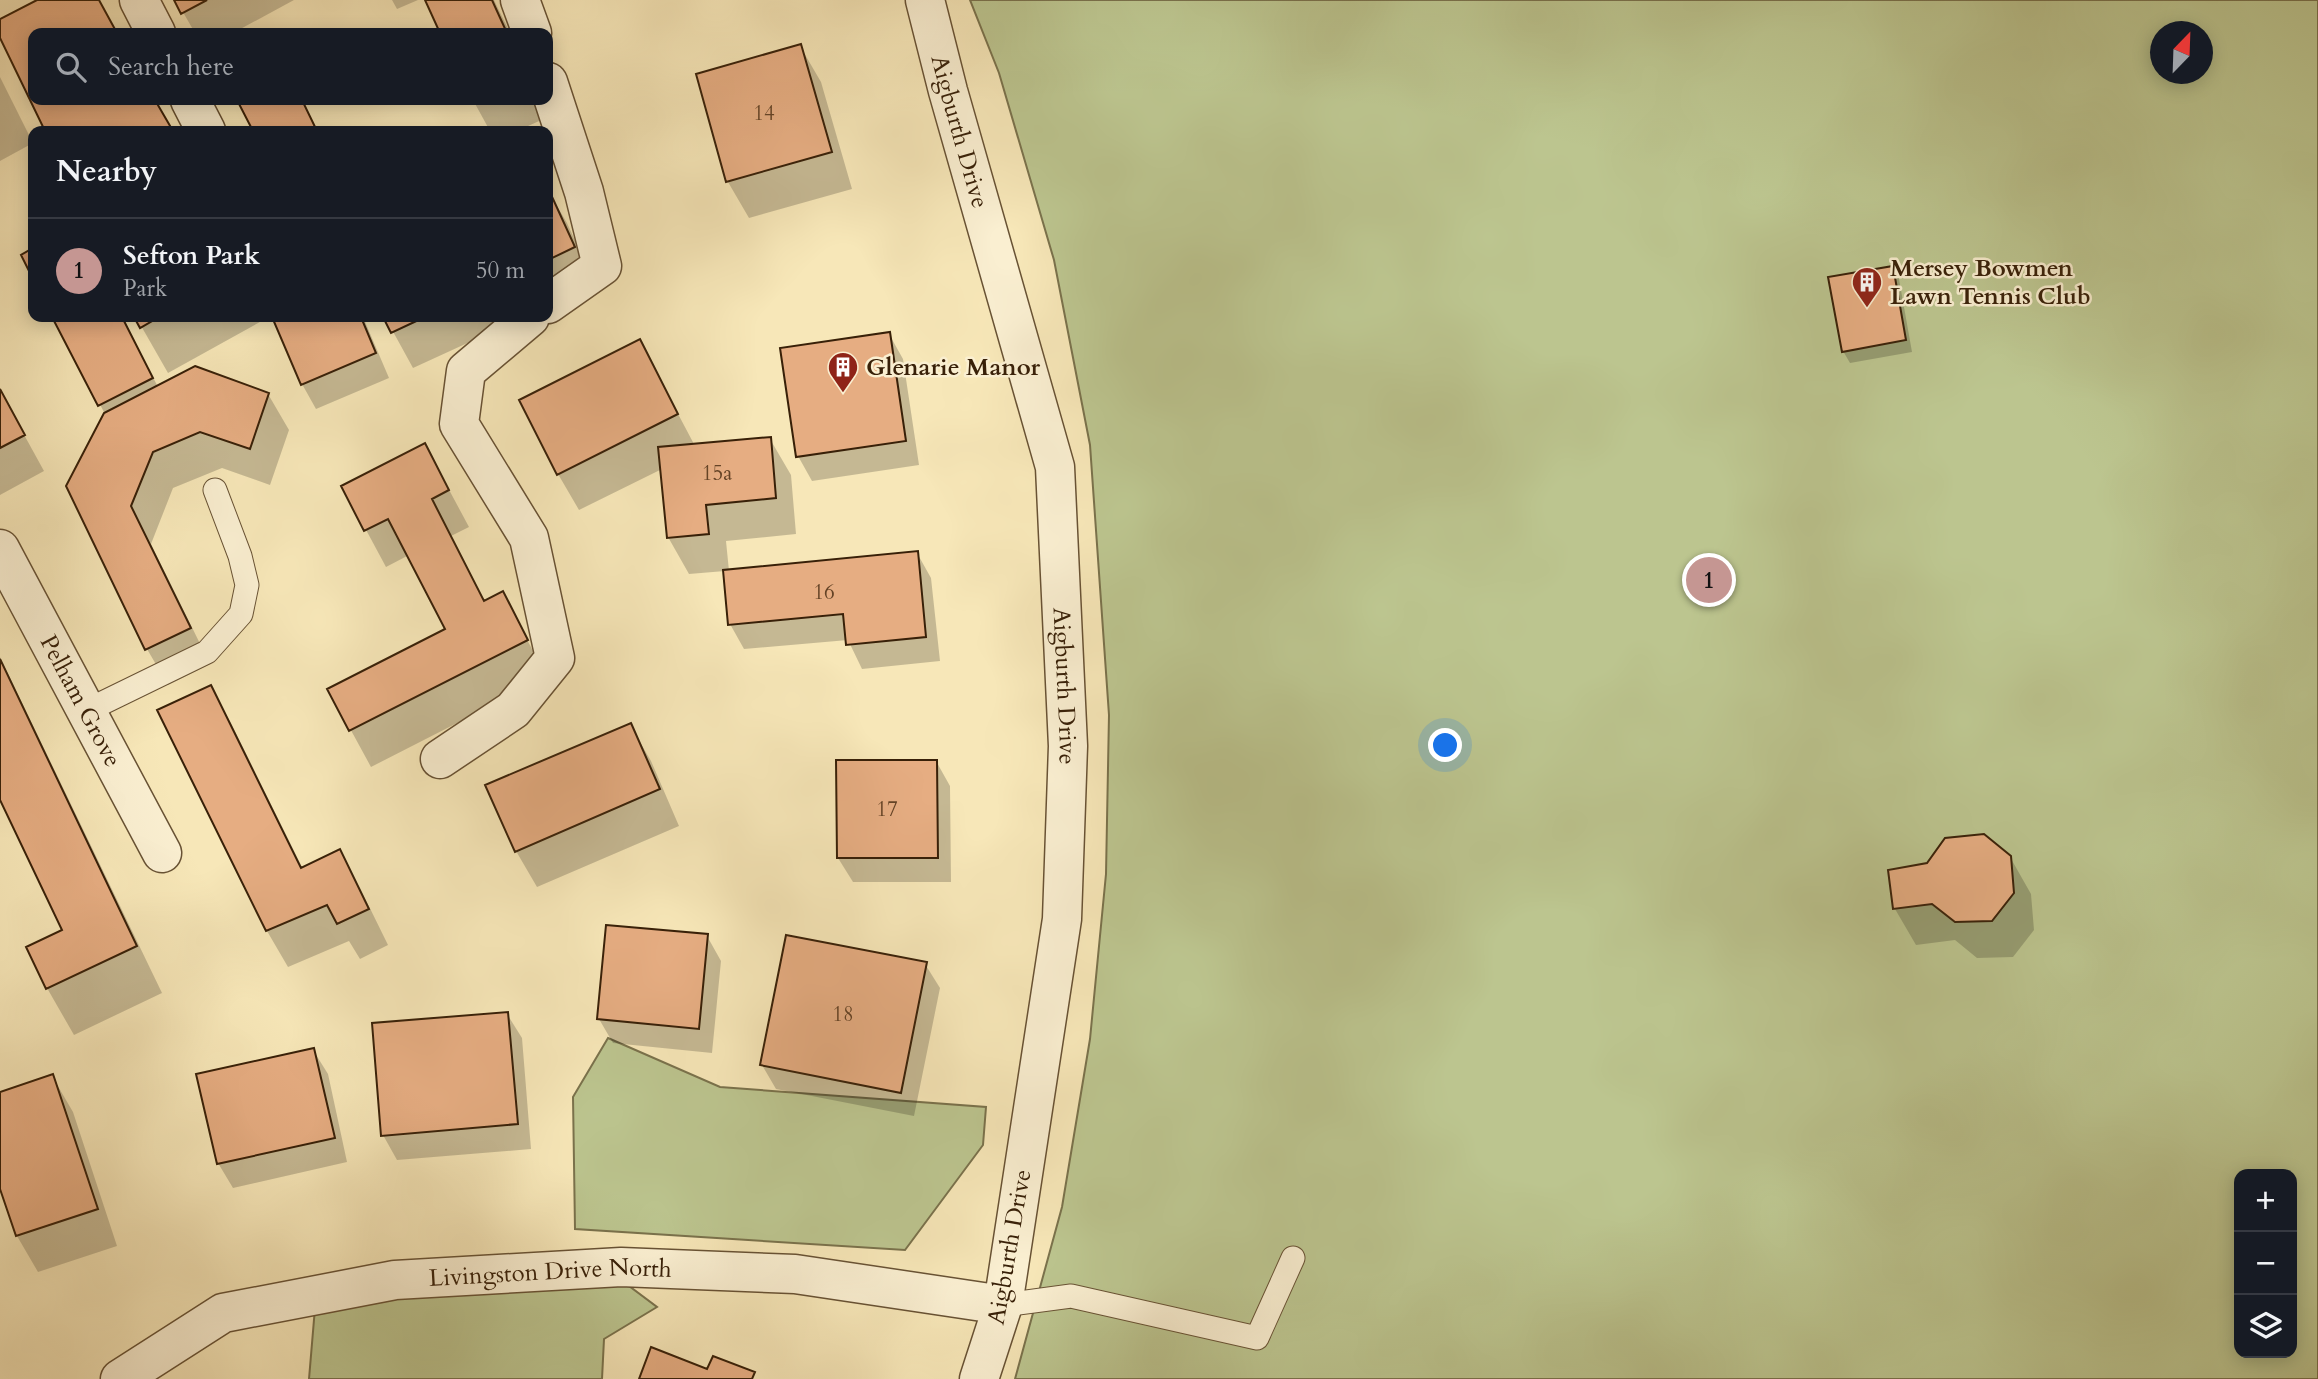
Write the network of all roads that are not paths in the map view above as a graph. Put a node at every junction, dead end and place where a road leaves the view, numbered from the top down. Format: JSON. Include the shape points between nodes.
{"nodes":[{"id":1,"x":139,"y":0,"type":"edge"},
{"id":2,"x":520,"y":0,"type":"edge"},
{"id":3,"x":925,"y":0,"type":"edge"},
{"id":4,"x":153,"y":28,"type":"edge"},
{"id":5,"x":530,"y":28,"type":"edge"},
{"id":6,"x":553,"y":97,"type":"edge"},
{"id":7,"x":193,"y":105,"type":"edge"},
{"id":8,"x":203,"y":126,"type":"edge"},
{"id":9,"x":553,"y":300,"type":"edge"},
{"id":10,"x":524,"y":322,"type":"edge"},
{"id":11,"x":215,"y":490,"type":"dead end"},
{"id":12,"x":0,"y":549,"type":"edge"},
{"id":13,"x":86,"y":711,"type":"junction"},
{"id":14,"x":440,"y":759,"type":"dead end"},
{"id":15,"x":162,"y":853,"type":"dead end"},
{"id":16,"x":1293,"y":1258,"type":"dead end"},
{"id":17,"x":1003,"y":1305,"type":"junction"},
{"id":18,"x":120,"y":1379,"type":"edge"},
{"id":19,"x":979,"y":1379,"type":"edge"}],
"edges":[{"from":1,"to":4,"type":"street"},
{"from":2,"to":5,"type":"street"},
{"from":3,"to":17,"type":"street","name":"Aigburth Drive","via":[[1055,467],[1068,746],[1062,919]]},
{"from":6,"to":9,"type":"street","via":[[602,266]]},
{"from":7,"to":8,"type":"street"},
{"from":10,"to":14,"type":"street","via":[[466,371],[459,425],[528,538],[555,658],[513,710]]},
{"from":11,"to":13,"type":"lane","via":[[247,585],[241,614],[207,652]]},
{"from":12,"to":13,"type":"street","name":"Pelham Grove"},
{"from":13,"to":15,"type":"street","name":"Pelham Grove"},
{"from":16,"to":17,"type":"lane","via":[[1257,1338],[1071,1296]]},
{"from":17,"to":18,"type":"street","name":"Livingston Drive North","via":[[795,1274],[621,1267],[395,1280],[223,1313]]},
{"from":17,"to":19,"type":"street","name":"Aigburth Drive"}]}
